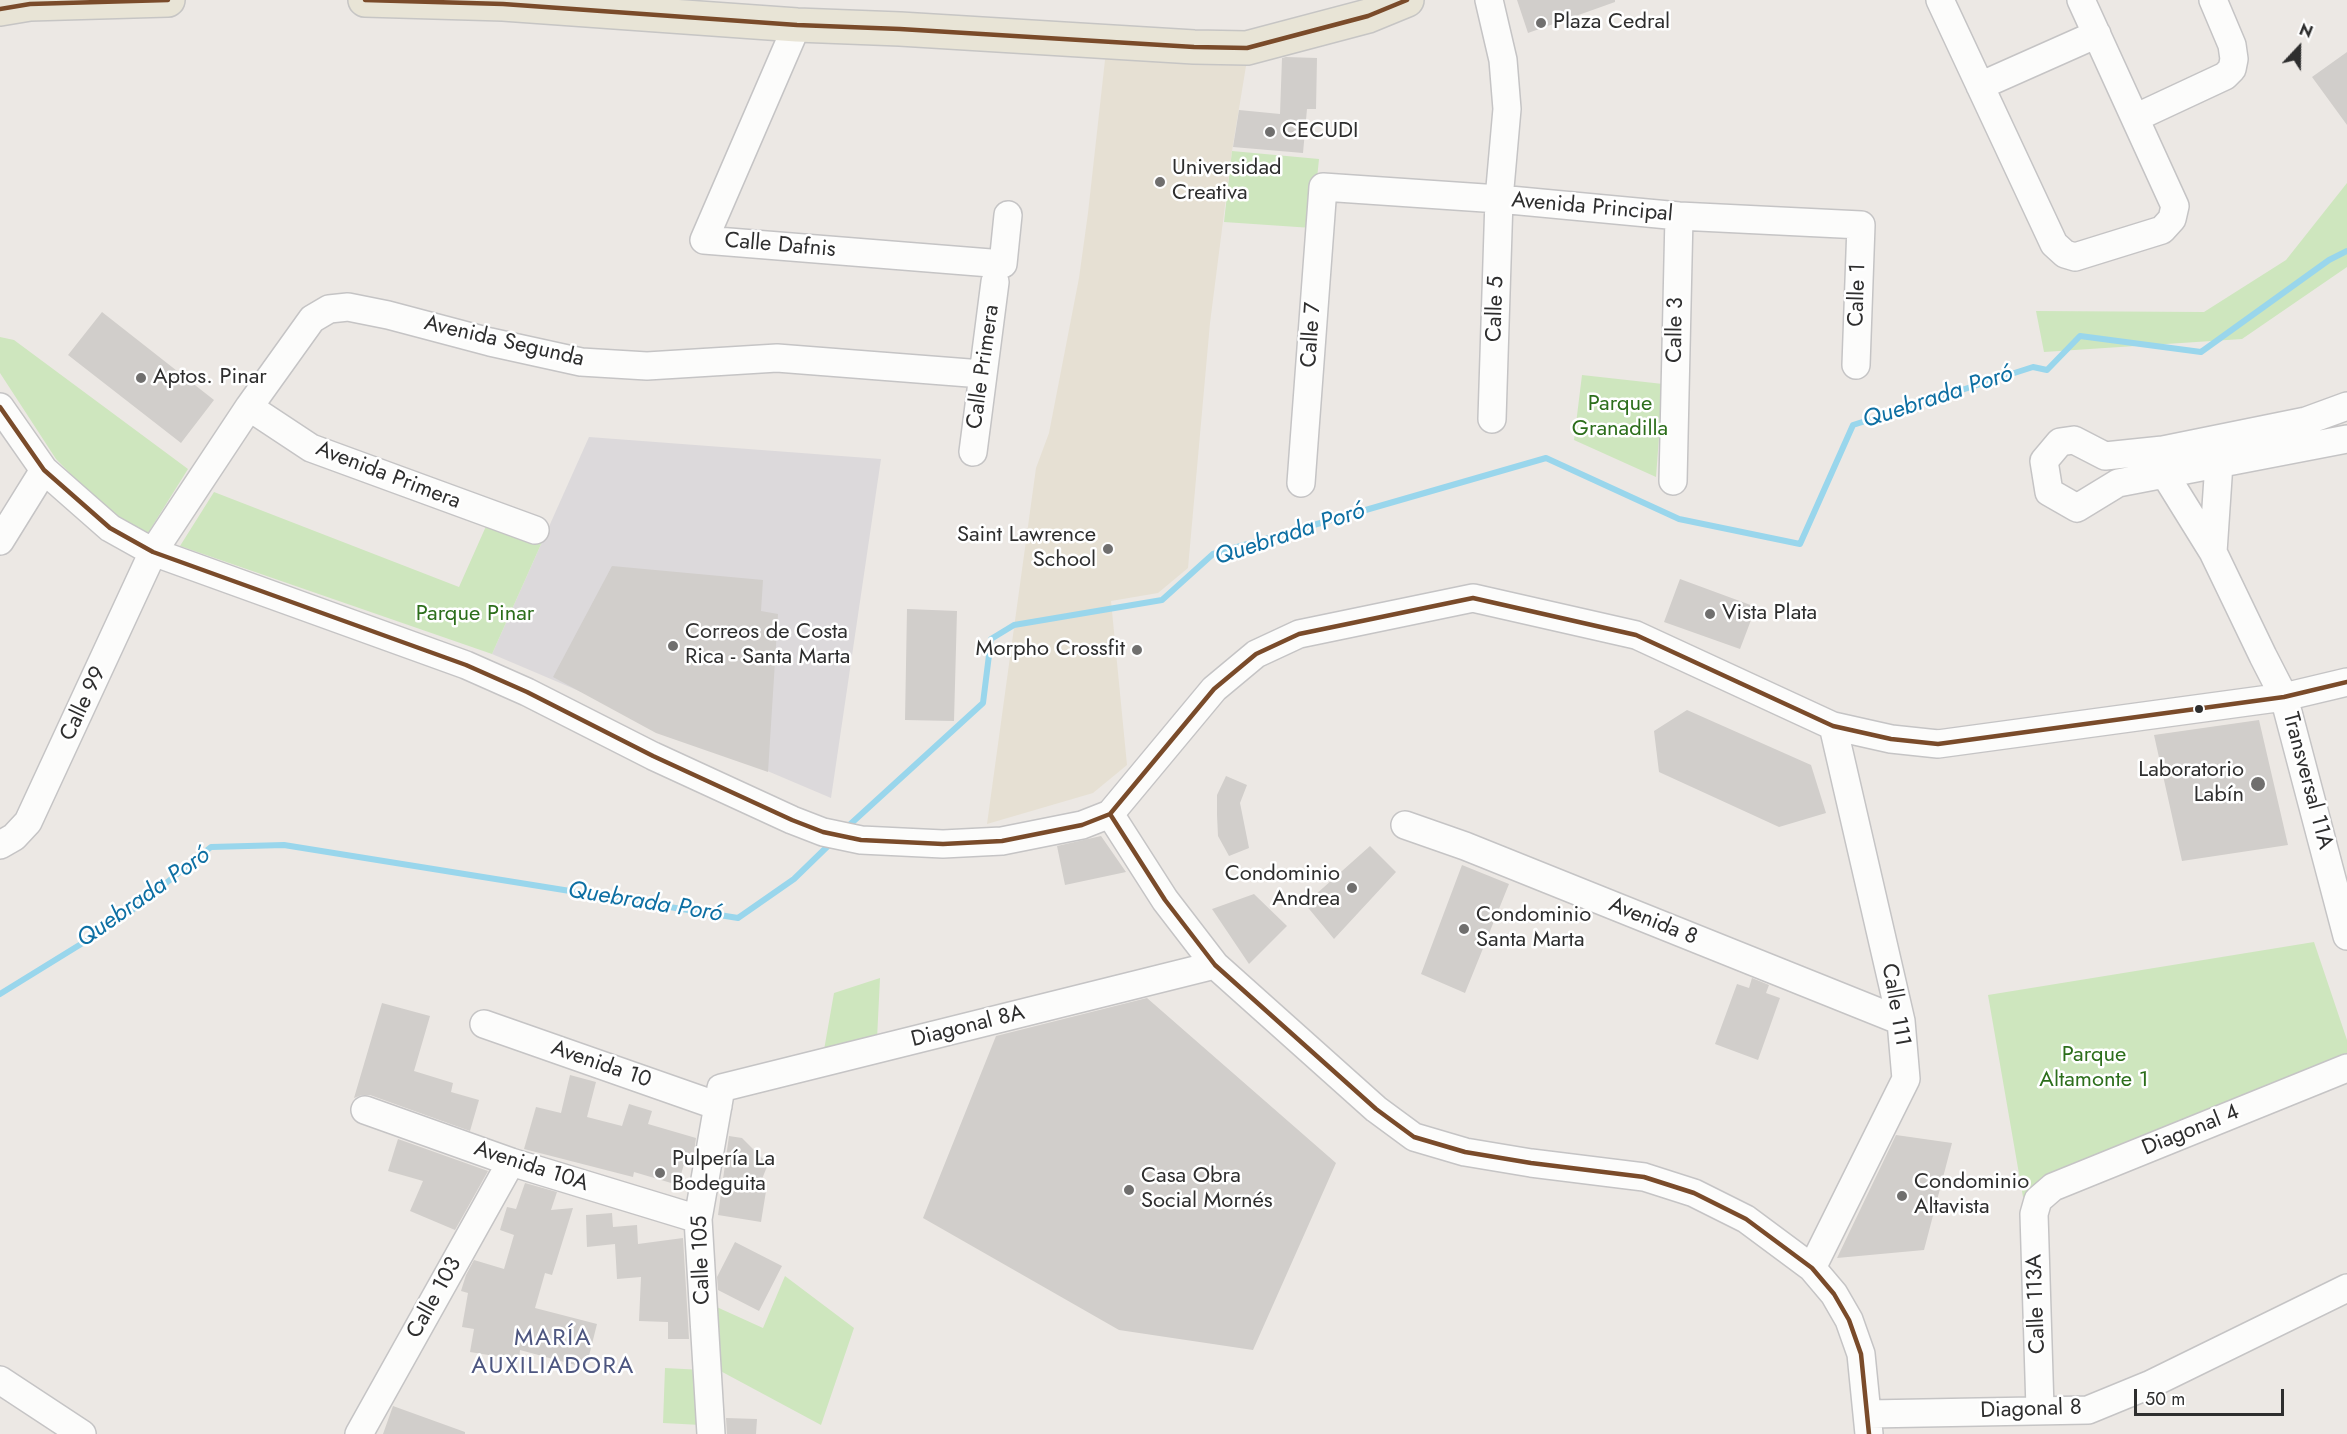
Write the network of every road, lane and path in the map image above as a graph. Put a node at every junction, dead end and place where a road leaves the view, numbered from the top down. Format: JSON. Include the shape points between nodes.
{"nodes":[{"id":1,"x":168,"y":0,"type":"edge"},
{"id":2,"x":365,"y":0,"type":"edge"},
{"id":3,"x":1407,"y":0,"type":"edge"},
{"id":4,"x":1489,"y":0,"type":"edge"},
{"id":5,"x":1940,"y":0,"type":"edge"},
{"id":6,"x":2081,"y":0,"type":"edge"},
{"id":7,"x":2213,"y":0,"type":"edge"},
{"id":8,"x":503,"y":2,"type":"edge"},
{"id":9,"x":0,"y":9,"type":"edge"},
{"id":10,"x":718,"y":9,"type":"edge"},
{"id":11,"x":797,"y":25,"type":"junction"},
{"id":12,"x":2097,"y":34,"type":"junction"},
{"id":13,"x":1980,"y":86,"type":"junction"},
{"id":14,"x":2135,"y":118,"type":"junction"},
{"id":15,"x":1323,"y":187,"type":"joint"},
{"id":16,"x":1499,"y":199,"type":"junction"},
{"id":17,"x":1008,"y":214,"type":"dead end"},
{"id":18,"x":1679,"y":216,"type":"junction"},
{"id":19,"x":1861,"y":225,"type":"joint"},
{"id":20,"x":995,"y":282,"type":"dead end"},
{"id":21,"x":1856,"y":365,"type":"dead end"},
{"id":22,"x":982,"y":374,"type":"junction"},
{"id":23,"x":0,"y":407,"type":"edge"},
{"id":24,"x":249,"y":407,"type":"junction"},
{"id":25,"x":2339,"y":409,"type":"edge"},
{"id":26,"x":1492,"y":418,"type":"dead end"},
{"id":27,"x":2343,"y":440,"type":"edge"},
{"id":28,"x":2217,"y":451,"type":"junction"},
{"id":29,"x":973,"y":452,"type":"dead end"},
{"id":30,"x":44,"y":470,"type":"junction"},
{"id":31,"x":1673,"y":481,"type":"dead end"},
{"id":32,"x":1301,"y":483,"type":"dead end"},
{"id":33,"x":534,"y":530,"type":"dead end"},
{"id":34,"x":0,"y":541,"type":"edge"},
{"id":35,"x":153,"y":552,"type":"junction"},
{"id":36,"x":2213,"y":552,"type":"junction"},
{"id":37,"x":2347,"y":682,"type":"edge"},
{"id":38,"x":2284,"y":696,"type":"junction"},
{"id":39,"x":1833,"y":726,"type":"junction"},
{"id":40,"x":1110,"y":814,"type":"junction"},
{"id":41,"x":1406,"y":825,"type":"dead end"},
{"id":42,"x":0,"y":844,"type":"edge"},
{"id":43,"x":2338,"y":866,"type":"edge"},
{"id":44,"x":2347,"y":936,"type":"edge"},
{"id":45,"x":1215,"y":965,"type":"junction"},
{"id":46,"x":1901,"y":1021,"type":"junction"},
{"id":47,"x":484,"y":1024,"type":"dead end"},
{"id":48,"x":2347,"y":1068,"type":"edge"},
{"id":49,"x":719,"y":1097,"type":"junction"},
{"id":50,"x":365,"y":1110,"type":"dead end"},
{"id":51,"x":511,"y":1162,"type":"junction"},
{"id":52,"x":2038,"y":1200,"type":"joint"},
{"id":53,"x":698,"y":1219,"type":"junction"},
{"id":54,"x":1812,"y":1268,"type":"junction"},
{"id":55,"x":2347,"y":1288,"type":"edge"},
{"id":56,"x":0,"y":1380,"type":"edge"},
{"id":57,"x":2040,"y":1409,"type":"junction"},
{"id":58,"x":1869,"y":1424,"type":"edge"},
{"id":59,"x":82,"y":1434,"type":"edge"},
{"id":60,"x":359,"y":1434,"type":"edge"},
{"id":61,"x":711,"y":1434,"type":"edge"}],
"edges":[{"from":1,"to":9,"type":"main road","via":[[30,4]]},
{"from":2,"to":8,"type":"main road"},
{"from":3,"to":11,"type":"main road","via":[[1368,16],[1247,48]]},
{"from":4,"to":16,"type":"street","name":"Calle 5","via":[[1503,60],[1507,109]]},
{"from":5,"to":13,"type":"street"},
{"from":6,"to":12,"type":"street"},
{"from":7,"to":14,"type":"street","via":[[2232,45],[2232,69],[2225,76]]},
{"from":8,"to":10,"type":"main road"},
{"from":10,"to":11,"type":"main road"},
{"from":11,"to":17,"type":"street","name":"Calle Dafnis","via":[[704,240],[1003,264]]},
{"from":12,"to":13,"type":"street"},
{"from":12,"to":14,"type":"street"},
{"from":13,"to":14,"type":"street","via":[[2054,244],[2074,257],[2162,230],[2172,219],[2175,206]]},
{"from":15,"to":16,"type":"street","name":"Avenida Principal"},
{"from":15,"to":32,"type":"street","name":"Calle 7"},
{"from":16,"to":18,"type":"street","name":"Avenida Principal"},
{"from":16,"to":26,"type":"street","name":"Calle 5"},
{"from":18,"to":19,"type":"street","name":"Avenida Principal"},
{"from":18,"to":31,"type":"street","name":"Calle 3"},
{"from":19,"to":21,"type":"street","name":"Calle 1"},
{"from":20,"to":22,"type":"street","name":"Calle Primera"},
{"from":22,"to":24,"type":"street","name":"Avenida Segunda","via":[[777,358],[646,366],[581,362],[348,307],[328,309],[312,319]]},
{"from":22,"to":29,"type":"street","name":"Calle Primera"},
{"from":23,"to":30,"type":"street"},
{"from":24,"to":33,"type":"street","name":"Avenida Primera","via":[[311,448]]},
{"from":24,"to":35,"type":"street","name":"Avenida Segunda"},
{"from":25,"to":27,"type":"street"},
{"from":25,"to":28,"type":"street"},
{"from":27,"to":28,"type":"street"},
{"from":28,"to":36,"type":"street"},
{"from":28,"to":36,"type":"street","name":"Transversal 11A","via":[[2164,461]]},
{"from":30,"to":34,"type":"street"},
{"from":30,"to":35,"type":"street","via":[[110,528]]},
{"from":35,"to":40,"type":"street","via":[[465,665],[823,832],[861,840],[943,844],[1002,841],[1082,825]]},
{"from":35,"to":42,"type":"street","name":"Calle 99","via":[[28,822],[14,837]]},
{"from":36,"to":38,"type":"street","name":"Transversal 11A"},
{"from":37,"to":38,"type":"street"},
{"from":38,"to":39,"type":"street","via":[[1938,744],[1891,739]]},
{"from":38,"to":43,"type":"street","name":"Transversal 11A"},
{"from":39,"to":40,"type":"street","via":[[1636,635],[1473,598],[1299,634],[1256,654],[1214,689]]},
{"from":39,"to":46,"type":"street","name":"Calle 111"},
{"from":40,"to":45,"type":"street","via":[[1166,900]]},
{"from":41,"to":46,"type":"street","name":"Avenida 8"},
{"from":43,"to":44,"type":"street","name":"Transversal 11A"},
{"from":45,"to":49,"type":"street","name":"Diagonal 8A"},
{"from":45,"to":54,"type":"street","via":[[1376,1109],[1414,1137],[1465,1152],[1644,1177],[1694,1192],[1746,1219]]},
{"from":46,"to":54,"type":"street","name":"Calle 111","via":[[1906,1079]]},
{"from":47,"to":49,"type":"street","name":"Avenida 10"},
{"from":48,"to":52,"type":"street","name":"Diagonal 4","via":[[2053,1187]]},
{"from":49,"to":53,"type":"street","name":"Calle 105"},
{"from":50,"to":51,"type":"street","name":"Avenida 10A"},
{"from":51,"to":53,"type":"street","name":"Avenida 10A"},
{"from":51,"to":60,"type":"street","name":"Calle 103"},
{"from":52,"to":57,"type":"street","name":"Calle 113A","via":[[2034,1214]]},
{"from":53,"to":61,"type":"street","name":"Calle 105"},
{"from":54,"to":58,"type":"street","via":[[1849,1320],[1861,1354]]},
{"from":55,"to":57,"type":"street","name":"Diagonal 8","via":[[2149,1385],[2088,1410]]},
{"from":56,"to":59,"type":"street"},
{"from":57,"to":58,"type":"street","name":"Diagonal 8"}]}
